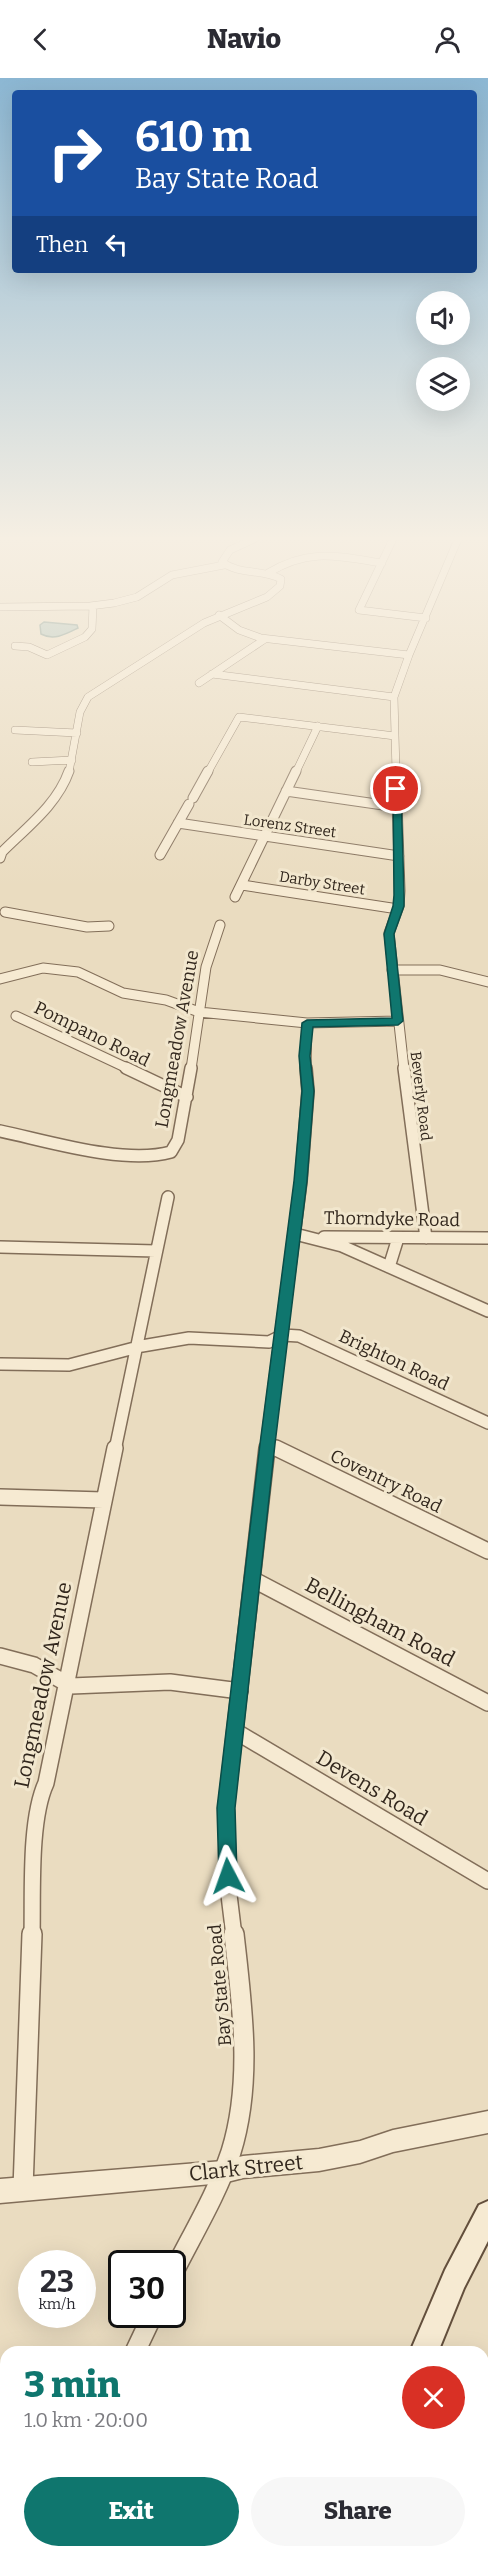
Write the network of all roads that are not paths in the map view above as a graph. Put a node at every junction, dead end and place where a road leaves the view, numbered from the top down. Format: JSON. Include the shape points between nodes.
{"nodes":[{"id":1,"x":153,"y":655,"type":"edge"},
{"id":2,"x":241,"y":655,"type":"edge"},
{"id":3,"x":409,"y":655,"type":"edge"},
{"id":4,"x":212,"y":674,"type":"junction"},
{"id":5,"x":199,"y":683,"type":"dead end"},
{"id":6,"x":394,"y":697,"type":"junction"},
{"id":7,"x":318,"y":726,"type":"junction"},
{"id":8,"x":15,"y":730,"type":"dead end"},
{"id":9,"x":77,"y":733,"type":"junction"},
{"id":10,"x":395,"y":736,"type":"junction"},
{"id":11,"x":72,"y":760,"type":"junction"},
{"id":12,"x":32,"y":762,"type":"dead end"},
{"id":13,"x":286,"y":791,"type":"junction"},
{"id":14,"x":397,"y":807,"type":"junction"},
{"id":15,"x":178,"y":823,"type":"junction"},
{"id":16,"x":265,"y":836,"type":"junction"},
{"id":17,"x":160,"y":855,"type":"dead end"},
{"id":18,"x":399,"y":856,"type":"junction"},
{"id":19,"x":0,"y":858,"type":"edge"},
{"id":20,"x":242,"y":885,"type":"junction"},
{"id":21,"x":235,"y":897,"type":"dead end"},
{"id":22,"x":398,"y":909,"type":"junction"},
{"id":23,"x":2,"y":913,"type":"edge"},
{"id":24,"x":109,"y":926,"type":"dead end"},
{"id":25,"x":220,"y":926,"type":"dead end"},
{"id":26,"x":392,"y":970,"type":"junction"},
{"id":27,"x":0,"y":979,"type":"edge"},
{"id":28,"x":488,"y":982,"type":"edge"},
{"id":29,"x":199,"y":1012,"type":"junction"},
{"id":30,"x":16,"y":1016,"type":"dead end"},
{"id":31,"x":398,"y":1021,"type":"junction"},
{"id":32,"x":307,"y":1023,"type":"junction"},
{"id":33,"x":187,"y":1097,"type":"junction"},
{"id":34,"x":0,"y":1131,"type":"edge"},
{"id":35,"x":168,"y":1197,"type":"dead end"},
{"id":36,"x":295,"y":1234,"type":"junction"},
{"id":37,"x":398,"y":1238,"type":"junction"},
{"id":38,"x":426,"y":1238,"type":"junction"},
{"id":39,"x":488,"y":1238,"type":"edge"},
{"id":40,"x":0,"y":1248,"type":"edge"},
{"id":41,"x":156,"y":1251,"type":"junction"},
{"id":42,"x":389,"y":1267,"type":"junction"},
{"id":43,"x":488,"y":1311,"type":"edge"},
{"id":44,"x":283,"y":1335,"type":"junction"},
{"id":45,"x":137,"y":1348,"type":"junction"},
{"id":46,"x":0,"y":1364,"type":"edge"},
{"id":47,"x":488,"y":1423,"type":"edge"},
{"id":48,"x":267,"y":1444,"type":"junction"},
{"id":49,"x":0,"y":1497,"type":"edge"},
{"id":50,"x":103,"y":1500,"type":"junction"},
{"id":51,"x":488,"y":1551,"type":"edge"},
{"id":52,"x":252,"y":1579,"type":"junction"},
{"id":53,"x":0,"y":1656,"type":"edge"},
{"id":54,"x":66,"y":1684,"type":"junction"},
{"id":55,"x":240,"y":1691,"type":"junction"},
{"id":56,"x":488,"y":1703,"type":"edge"},
{"id":57,"x":235,"y":1731,"type":"junction"},
{"id":58,"x":488,"y":1881,"type":"edge"},
{"id":59,"x":488,"y":2122,"type":"edge"},
{"id":60,"x":224,"y":2172,"type":"junction"},
{"id":61,"x":23,"y":2189,"type":"junction"},
{"id":62,"x":0,"y":2191,"type":"edge"},
{"id":63,"x":488,"y":2214,"type":"edge"},
{"id":64,"x":185,"y":2250,"type":"edge"},
{"id":65,"x":146,"y":2328,"type":"edge"},
{"id":66,"x":138,"y":2346,"type":"edge"},
{"id":67,"x":426,"y":2346,"type":"edge"}],
"edges":[{"from":1,"to":9,"type":"street","via":[[88,697],[79,711]]},
{"from":2,"to":4,"type":"street"},
{"from":3,"to":6,"type":"street","name":"Beverly Road"},
{"from":4,"to":5,"type":"street"},
{"from":4,"to":6,"type":"street"},
{"from":6,"to":10,"type":"street","name":"Beverly Road"},
{"from":7,"to":10,"type":"street"},
{"from":7,"to":13,"type":"street"},
{"from":7,"to":15,"type":"street","via":[[239,717]]},
{"from":8,"to":9,"type":"street"},
{"from":9,"to":11,"type":"street"},
{"from":10,"to":14,"type":"street","name":"Beverly Road"},
{"from":11,"to":12,"type":"street"},
{"from":11,"to":19,"type":"street","via":[[53,801]]},
{"from":13,"to":14,"type":"street"},
{"from":13,"to":16,"type":"street"},
{"from":14,"to":18,"type":"street","name":"Beverly Road"},
{"from":15,"to":16,"type":"street","name":"Lorenz Street"},
{"from":15,"to":17,"type":"street"},
{"from":16,"to":18,"type":"street","name":"Lorenz Street"},
{"from":16,"to":20,"type":"street"},
{"from":18,"to":22,"type":"street","name":"Beverly Road"},
{"from":20,"to":21,"type":"street"},
{"from":20,"to":22,"type":"street","name":"Darby Street"},
{"from":22,"to":26,"type":"street","name":"Beverly Road","via":[[389,934]]},
{"from":23,"to":24,"type":"street","via":[[87,927]]},
{"from":25,"to":29,"type":"street","name":"Longmeadow Avenue","via":[[206,967]]},
{"from":26,"to":28,"type":"street","via":[[440,970]]},
{"from":26,"to":31,"type":"street","name":"Beverly Road"},
{"from":27,"to":29,"type":"street","via":[[43,968],[78,972],[123,993],[166,999]]},
{"from":29,"to":32,"type":"street"},
{"from":29,"to":33,"type":"street","name":"Longmeadow Avenue"},
{"from":30,"to":33,"type":"street","name":"Pompano Road"},
{"from":31,"to":32,"type":"street"},
{"from":31,"to":38,"type":"street","name":"Beverly Road"},
{"from":32,"to":36,"type":"street","name":"Bay State Road","via":[[307,1118]]},
{"from":33,"to":34,"type":"street","name":"Longmeadow Avenue","via":[[178,1140],[171,1152],[157,1157],[105,1152]]},
{"from":35,"to":41,"type":"street","name":"Longmeadow Avenue"},
{"from":36,"to":37,"type":"street","name":"Thorndyke Road"},
{"from":36,"to":42,"type":"street","via":[[342,1246]]},
{"from":36,"to":44,"type":"street","name":"Bay State Road"},
{"from":37,"to":38,"type":"street","name":"Thorndyke Road"},
{"from":37,"to":42,"type":"street"},
{"from":38,"to":39,"type":"street","name":"Thorndyke Road"},
{"from":40,"to":41,"type":"street"},
{"from":41,"to":45,"type":"street","name":"Longmeadow Avenue"},
{"from":42,"to":43,"type":"street"},
{"from":44,"to":45,"type":"street","via":[[269,1342],[189,1338]]},
{"from":44,"to":47,"type":"street","name":"Brighton Road","via":[[299,1336]]},
{"from":44,"to":48,"type":"street","name":"Bay State Road"},
{"from":45,"to":46,"type":"street","via":[[69,1365]]},
{"from":45,"to":50,"type":"street","name":"Longmeadow Avenue"},
{"from":48,"to":51,"type":"street","name":"Coventry Road"},
{"from":48,"to":52,"type":"street","name":"Bay State Road"},
{"from":49,"to":50,"type":"street"},
{"from":50,"to":54,"type":"street","name":"Longmeadow Avenue"},
{"from":52,"to":55,"type":"street","name":"Bay State Road"},
{"from":52,"to":56,"type":"street","name":"Bellingham Road"},
{"from":53,"to":54,"type":"street","via":[[34,1665]]},
{"from":54,"to":55,"type":"street","via":[[170,1682]]},
{"from":54,"to":61,"type":"street","name":"Longmeadow Avenue","via":[[36,1818]]},
{"from":55,"to":57,"type":"street","name":"Bay State Road"},
{"from":57,"to":58,"type":"street","name":"Devens Road"},
{"from":57,"to":60,"type":"street","name":"Bay State Road","via":[[226,1834],[229,1895],[244,2013],[244,2064],[237,2127]]},
{"from":59,"to":60,"type":"street","name":"Clark Street","via":[[319,2160]]},
{"from":60,"to":61,"type":"street","name":"Clark Street"},
{"from":60,"to":64,"type":"street","name":"Bay State Road"},
{"from":61,"to":62,"type":"street","name":"Clark Street"},
{"from":63,"to":67,"type":"main road","via":[[454,2279]]},
{"from":65,"to":66,"type":"street"}]}
